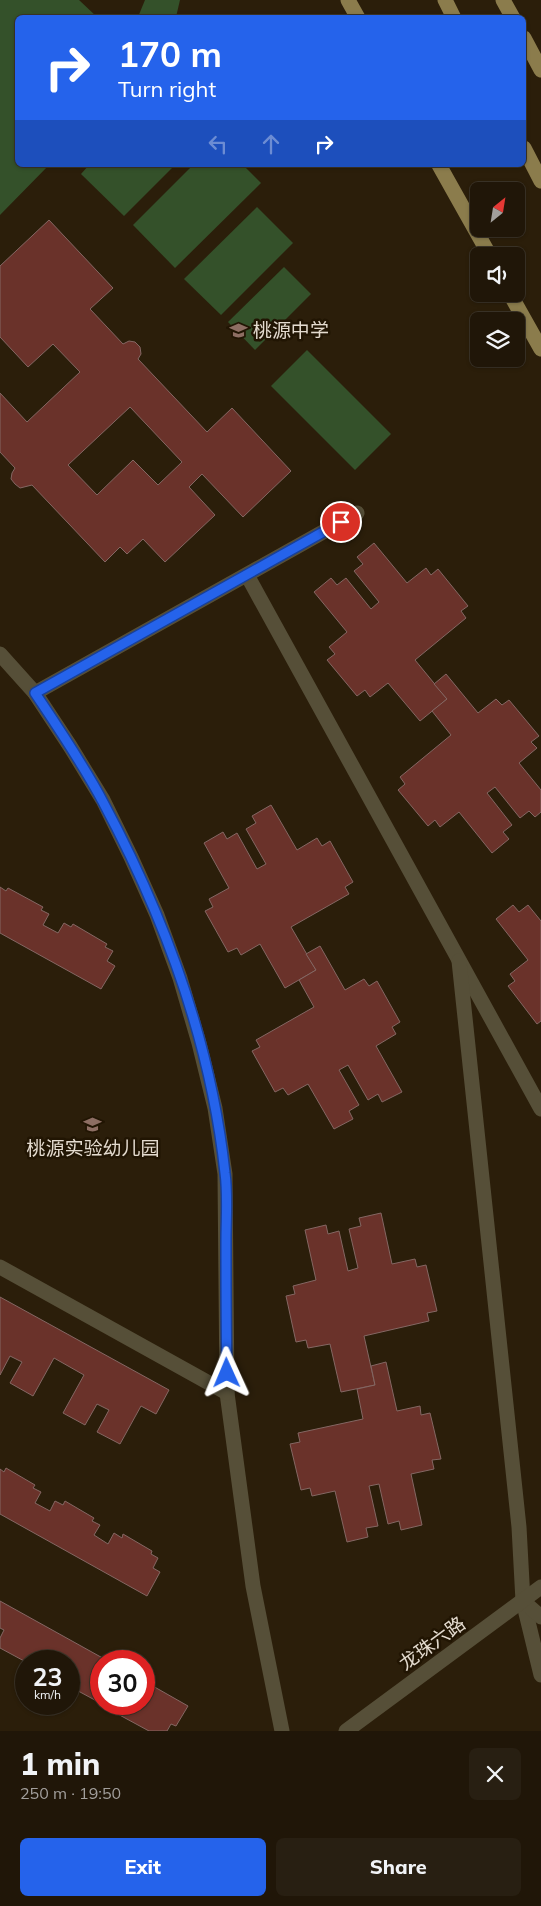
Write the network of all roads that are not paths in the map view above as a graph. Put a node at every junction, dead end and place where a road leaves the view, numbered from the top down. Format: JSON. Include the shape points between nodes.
{"nodes":[{"id":1,"x":348,"y":0,"type":"edge"},
{"id":2,"x":445,"y":0,"type":"edge"},
{"id":3,"x":503,"y":0,"type":"edge"},
{"id":4,"x":356,"y":15,"type":"edge"},
{"id":5,"x":452,"y":15,"type":"edge"},
{"id":6,"x":511,"y":15,"type":"edge"},
{"id":7,"x":526,"y":42,"type":"edge"},
{"id":8,"x":541,"y":70,"type":"edge"},
{"id":9,"x":526,"y":152,"type":"edge"},
{"id":10,"x":440,"y":167,"type":"edge"},
{"id":11,"x":541,"y":181,"type":"edge"},
{"id":12,"x":485,"y":247,"type":"edge"},
{"id":13,"x":515,"y":302,"type":"edge"},
{"id":14,"x":541,"y":349,"type":"edge"},
{"id":15,"x":357,"y":513,"type":"dead end"},
{"id":16,"x":247,"y":575,"type":"junction"},
{"id":17,"x":0,"y":654,"type":"edge"},
{"id":18,"x":35,"y":693,"type":"junction"},
{"id":19,"x":459,"y":961,"type":"junction"},
{"id":20,"x":541,"y":1109,"type":"edge"},
{"id":21,"x":0,"y":1267,"type":"edge"},
{"id":22,"x":227,"y":1393,"type":"junction"},
{"id":23,"x":541,"y":1587,"type":"edge"},
{"id":24,"x":523,"y":1601,"type":"junction"},
{"id":25,"x":541,"y":1617,"type":"edge"},
{"id":26,"x":541,"y":1676,"type":"edge"},
{"id":27,"x":282,"y":1731,"type":"edge"},
{"id":28,"x":346,"y":1731,"type":"edge"}],
"edges":[{"from":1,"to":4,"type":"main road"},
{"from":2,"to":5,"type":"main road"},
{"from":3,"to":6,"type":"main road"},
{"from":7,"to":8,"type":"main road"},
{"from":9,"to":11,"type":"main road"},
{"from":10,"to":12,"type":"main road"},
{"from":13,"to":14,"type":"main road"},
{"from":15,"to":16,"type":"street"},
{"from":16,"to":18,"type":"street"},
{"from":16,"to":19,"type":"street"},
{"from":17,"to":18,"type":"street"},
{"from":18,"to":22,"type":"street","via":[[103,800],[131,857],[157,915],[199,1043],[225,1174]]},
{"from":19,"to":20,"type":"street"},
{"from":19,"to":24,"type":"street","via":[[519,1527]]},
{"from":21,"to":22,"type":"street"},
{"from":22,"to":27,"type":"street","via":[[253,1586]]},
{"from":23,"to":24,"type":"street","name":"龙珠六路"},
{"from":24,"to":25,"type":"street"},
{"from":24,"to":26,"type":"street"},
{"from":24,"to":28,"type":"street","name":"龙珠六路"}]}
